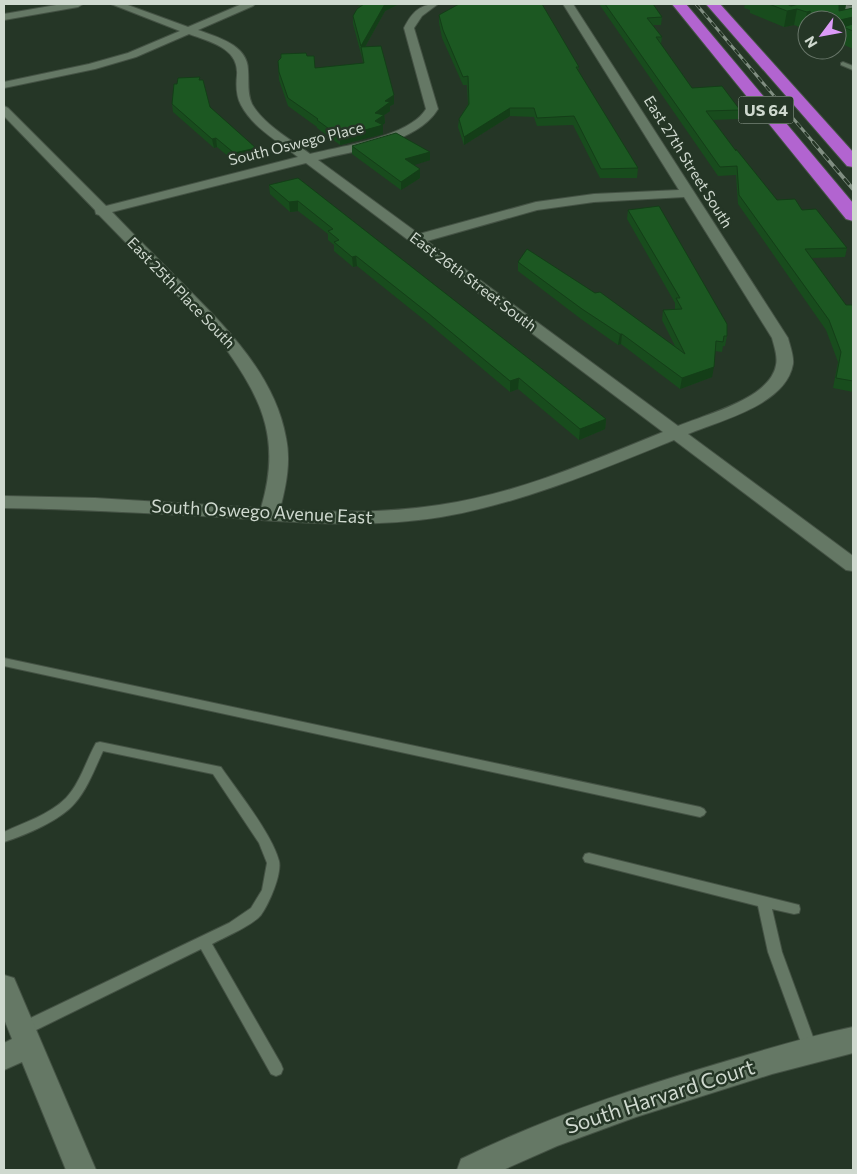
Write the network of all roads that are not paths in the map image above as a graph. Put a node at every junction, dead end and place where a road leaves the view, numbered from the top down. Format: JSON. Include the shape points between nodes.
{"nodes":[{"id":1,"x":78,"y":4,"type":"edge"},
{"id":2,"x":116,"y":4,"type":"edge"},
{"id":3,"x":250,"y":4,"type":"edge"},
{"id":4,"x":433,"y":4,"type":"edge"},
{"id":5,"x":568,"y":4,"type":"edge"},
{"id":6,"x":679,"y":4,"type":"edge"},
{"id":7,"x":713,"y":4,"type":"edge"},
{"id":8,"x":838,"y":5,"type":"edge"},
{"id":9,"x":853,"y":9,"type":"edge"},
{"id":10,"x":4,"y":17,"type":"edge"},
{"id":11,"x":190,"y":30,"type":"junction"},
{"id":12,"x":843,"y":64,"type":"dead end"},
{"id":13,"x":853,"y":68,"type":"edge"},
{"id":14,"x":4,"y":85,"type":"edge"},
{"id":15,"x":4,"y":110,"type":"edge"},
{"id":16,"x":309,"y":158,"type":"junction"},
{"id":17,"x":853,"y":162,"type":"edge"},
{"id":18,"x":688,"y":193,"type":"junction"},
{"id":19,"x":101,"y":210,"type":"junction"},
{"id":20,"x":853,"y":215,"type":"edge"},
{"id":21,"x":417,"y":239,"type":"junction"},
{"id":22,"x":780,"y":338,"type":"joint"},
{"id":23,"x":675,"y":433,"type":"junction"},
{"id":24,"x":4,"y":502,"type":"edge"},
{"id":25,"x":269,"y":514,"type":"junction"},
{"id":26,"x":853,"y":565,"type":"edge"},
{"id":27,"x":4,"y":662,"type":"edge"},
{"id":28,"x":700,"y":812,"type":"dead end"},
{"id":29,"x":4,"y":837,"type":"edge"},
{"id":30,"x":590,"y":858,"type":"dead end"},
{"id":31,"x":764,"y":902,"type":"junction"},
{"id":32,"x":794,"y":909,"type":"dead end"},
{"id":33,"x":204,"y":942,"type":"junction"},
{"id":34,"x":4,"y":987,"type":"edge"},
{"id":35,"x":853,"y":1040,"type":"edge"},
{"id":36,"x":18,"y":1044,"type":"edge"},
{"id":37,"x":810,"y":1048,"type":"junction"},
{"id":38,"x":276,"y":1070,"type":"dead end"},
{"id":39,"x":82,"y":1170,"type":"edge"},
{"id":40,"x":472,"y":1170,"type":"edge"}],
"edges":[{"from":1,"to":10,"type":"street"},
{"from":2,"to":11,"type":"street","name":"East 26th Street South"},
{"from":3,"to":11,"type":"street"},
{"from":4,"to":16,"type":"street","name":"South Oswego Place","via":[[413,18],[409,28],[431,101],[432,109],[425,120],[393,137]]},
{"from":5,"to":18,"type":"street","name":"East 27th Street South"},
{"from":6,"to":20,"type":"highway","number":"US 64"},
{"from":7,"to":17,"type":"highway","number":"US 64"},
{"from":8,"to":9,"type":"street"},
{"from":11,"to":14,"type":"street","via":[[108,63]]},
{"from":11,"to":16,"type":"street","name":"East 26th Street South","via":[[223,43],[236,52],[242,61],[243,90],[249,109],[274,133]]},
{"from":12,"to":13,"type":"lane"},
{"from":15,"to":19,"type":"street","name":"East 25th Place South"},
{"from":16,"to":19,"type":"street","name":"South Oswego Place"},
{"from":16,"to":21,"type":"street","name":"East 26th Street South"},
{"from":18,"to":21,"type":"street","via":[[594,198],[536,206]]},
{"from":18,"to":22,"type":"street","name":"East 27th Street South"},
{"from":19,"to":25,"type":"street","name":"East 25th Place South","via":[[222,332],[266,397],[278,436],[280,472]]},
{"from":21,"to":23,"type":"street","name":"East 26th Street South"},
{"from":22,"to":23,"type":"street","name":"South Oswego Avenue East","via":[[785,364],[782,375],[764,394]]},
{"from":23,"to":25,"type":"street","name":"South Oswego Avenue East","via":[[524,492],[459,507],[405,516],[366,518]]},
{"from":23,"to":26,"type":"street","name":"East 26th Street South"},
{"from":24,"to":25,"type":"street","name":"South Oswego Avenue East","via":[[68,502]]},
{"from":27,"to":28,"type":"lane"},
{"from":29,"to":33,"type":"lane","via":[[57,812],[70,801],[100,746],[217,770],[264,840],[273,863],[268,891],[256,912]]},
{"from":30,"to":31,"type":"lane"},
{"from":31,"to":32,"type":"lane"},
{"from":31,"to":37,"type":"lane","via":[[775,952]]},
{"from":33,"to":36,"type":"lane"},
{"from":33,"to":38,"type":"lane"},
{"from":34,"to":36,"type":"street"},
{"from":35,"to":37,"type":"street","name":"South Harvard Court"},
{"from":36,"to":39,"type":"street"},
{"from":37,"to":40,"type":"street","name":"South Harvard Court","via":[[614,1110],[512,1149]]}]}
